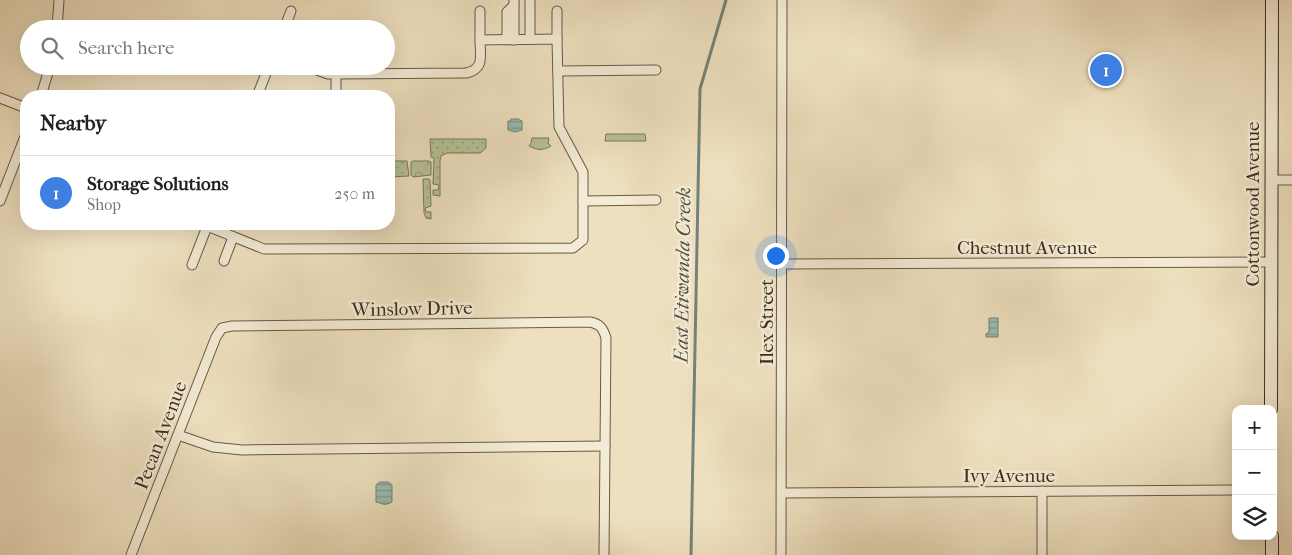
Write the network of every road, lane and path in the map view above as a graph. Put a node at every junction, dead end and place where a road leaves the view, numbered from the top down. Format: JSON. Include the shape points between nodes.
{"nodes":[{"id":1,"x":59,"y":0,"type":"edge"},
{"id":2,"x":530,"y":0,"type":"edge"},
{"id":3,"x":782,"y":0,"type":"edge"},
{"id":4,"x":1272,"y":0,"type":"edge"},
{"id":5,"x":514,"y":2,"type":"edge"},
{"id":6,"x":291,"y":11,"type":"dead end"},
{"id":7,"x":480,"y":11,"type":"dead end"},
{"id":8,"x":557,"y":11,"type":"dead end"},
{"id":9,"x":58,"y":20,"type":"edge"},
{"id":10,"x":288,"y":20,"type":"edge"},
{"id":11,"x":530,"y":39,"type":"junction"},
{"id":12,"x":557,"y":39,"type":"junction"},
{"id":13,"x":480,"y":40,"type":"junction"},
{"id":14,"x":510,"y":40,"type":"junction"},
{"id":15,"x":656,"y":70,"type":"dead end"},
{"id":16,"x":558,"y":71,"type":"junction"},
{"id":17,"x":395,"y":74,"type":"edge"},
{"id":18,"x":47,"y":75,"type":"edge"},
{"id":19,"x":265,"y":75,"type":"edge"},
{"id":20,"x":336,"y":75,"type":"edge"},
{"id":21,"x":42,"y":90,"type":"edge"},
{"id":22,"x":259,"y":90,"type":"edge"},
{"id":23,"x":336,"y":90,"type":"edge"},
{"id":24,"x":0,"y":98,"type":"edge"},
{"id":25,"x":20,"y":106,"type":"edge"},
{"id":26,"x":20,"y":150,"type":"edge"},
{"id":27,"x":1271,"y":180,"type":"junction"},
{"id":28,"x":1292,"y":180,"type":"edge"},
{"id":29,"x":656,"y":200,"type":"dead end"},
{"id":30,"x":583,"y":201,"type":"junction"},
{"id":31,"x":0,"y":202,"type":"edge"},
{"id":32,"x":206,"y":230,"type":"edge"},
{"id":33,"x":218,"y":230,"type":"edge"},
{"id":34,"x":233,"y":237,"type":"junction"},
{"id":35,"x":224,"y":261,"type":"dead end"},
{"id":36,"x":1271,"y":262,"type":"junction"},
{"id":37,"x":782,"y":264,"type":"junction"},
{"id":38,"x":192,"y":265,"type":"dead end"},
{"id":39,"x":222,"y":328,"type":"joint"},
{"id":40,"x":1271,"y":405,"type":"edge"},
{"id":41,"x":178,"y":435,"type":"junction"},
{"id":42,"x":605,"y":446,"type":"junction"},
{"id":43,"x":1232,"y":490,"type":"edge"},
{"id":44,"x":1042,"y":491,"type":"junction"},
{"id":45,"x":782,"y":493,"type":"junction"},
{"id":46,"x":1272,"y":540,"type":"edge"},
{"id":47,"x":131,"y":555,"type":"edge"},
{"id":48,"x":604,"y":555,"type":"edge"},
{"id":49,"x":781,"y":555,"type":"edge"},
{"id":50,"x":1042,"y":555,"type":"edge"},
{"id":51,"x":1272,"y":555,"type":"edge"}],
"edges":[{"from":1,"to":9,"type":"street"},
{"from":2,"to":11,"type":"street"},
{"from":3,"to":37,"type":"street","name":"Ilex Street"},
{"from":4,"to":27,"type":"street","name":"Cottonwood Avenue"},
{"from":5,"to":14,"type":"street"},
{"from":6,"to":10,"type":"street"},
{"from":7,"to":13,"type":"street"},
{"from":8,"to":12,"type":"street"},
{"from":11,"to":12,"type":"street"},
{"from":11,"to":14,"type":"street"},
{"from":12,"to":16,"type":"street"},
{"from":13,"to":14,"type":"street"},
{"from":13,"to":17,"type":"street","via":[[481,62],[474,71]]},
{"from":15,"to":16,"type":"street"},
{"from":16,"to":30,"type":"street","via":[[559,127],[583,172]]},
{"from":18,"to":21,"type":"street"},
{"from":19,"to":22,"type":"street"},
{"from":20,"to":23,"type":"street"},
{"from":24,"to":25,"type":"street"},
{"from":26,"to":31,"type":"street"},
{"from":27,"to":28,"type":"street"},
{"from":27,"to":36,"type":"street","name":"Cottonwood Avenue"},
{"from":29,"to":30,"type":"street"},
{"from":30,"to":34,"type":"street","via":[[583,240],[573,248],[264,250]]},
{"from":32,"to":38,"type":"street"},
{"from":33,"to":34,"type":"street"},
{"from":34,"to":35,"type":"street"},
{"from":36,"to":37,"type":"street","name":"Chestnut Avenue"},
{"from":36,"to":40,"type":"street","name":"Cottonwood Avenue"},
{"from":37,"to":45,"type":"street","name":"Ilex Street"},
{"from":39,"to":41,"type":"street","name":"Pecan Avenue"},
{"from":39,"to":42,"type":"street","name":"Winslow Drive","via":[[596,323],[606,338]]},
{"from":41,"to":42,"type":"street","via":[[212,447],[242,450]]},
{"from":41,"to":47,"type":"street","name":"Pecan Avenue"},
{"from":42,"to":48,"type":"street"},
{"from":43,"to":44,"type":"street","name":"Ivy Avenue"},
{"from":44,"to":45,"type":"street","name":"Ivy Avenue"},
{"from":44,"to":50,"type":"street"},
{"from":45,"to":49,"type":"street","name":"Ilex Street"},
{"from":46,"to":51,"type":"street"}]}
